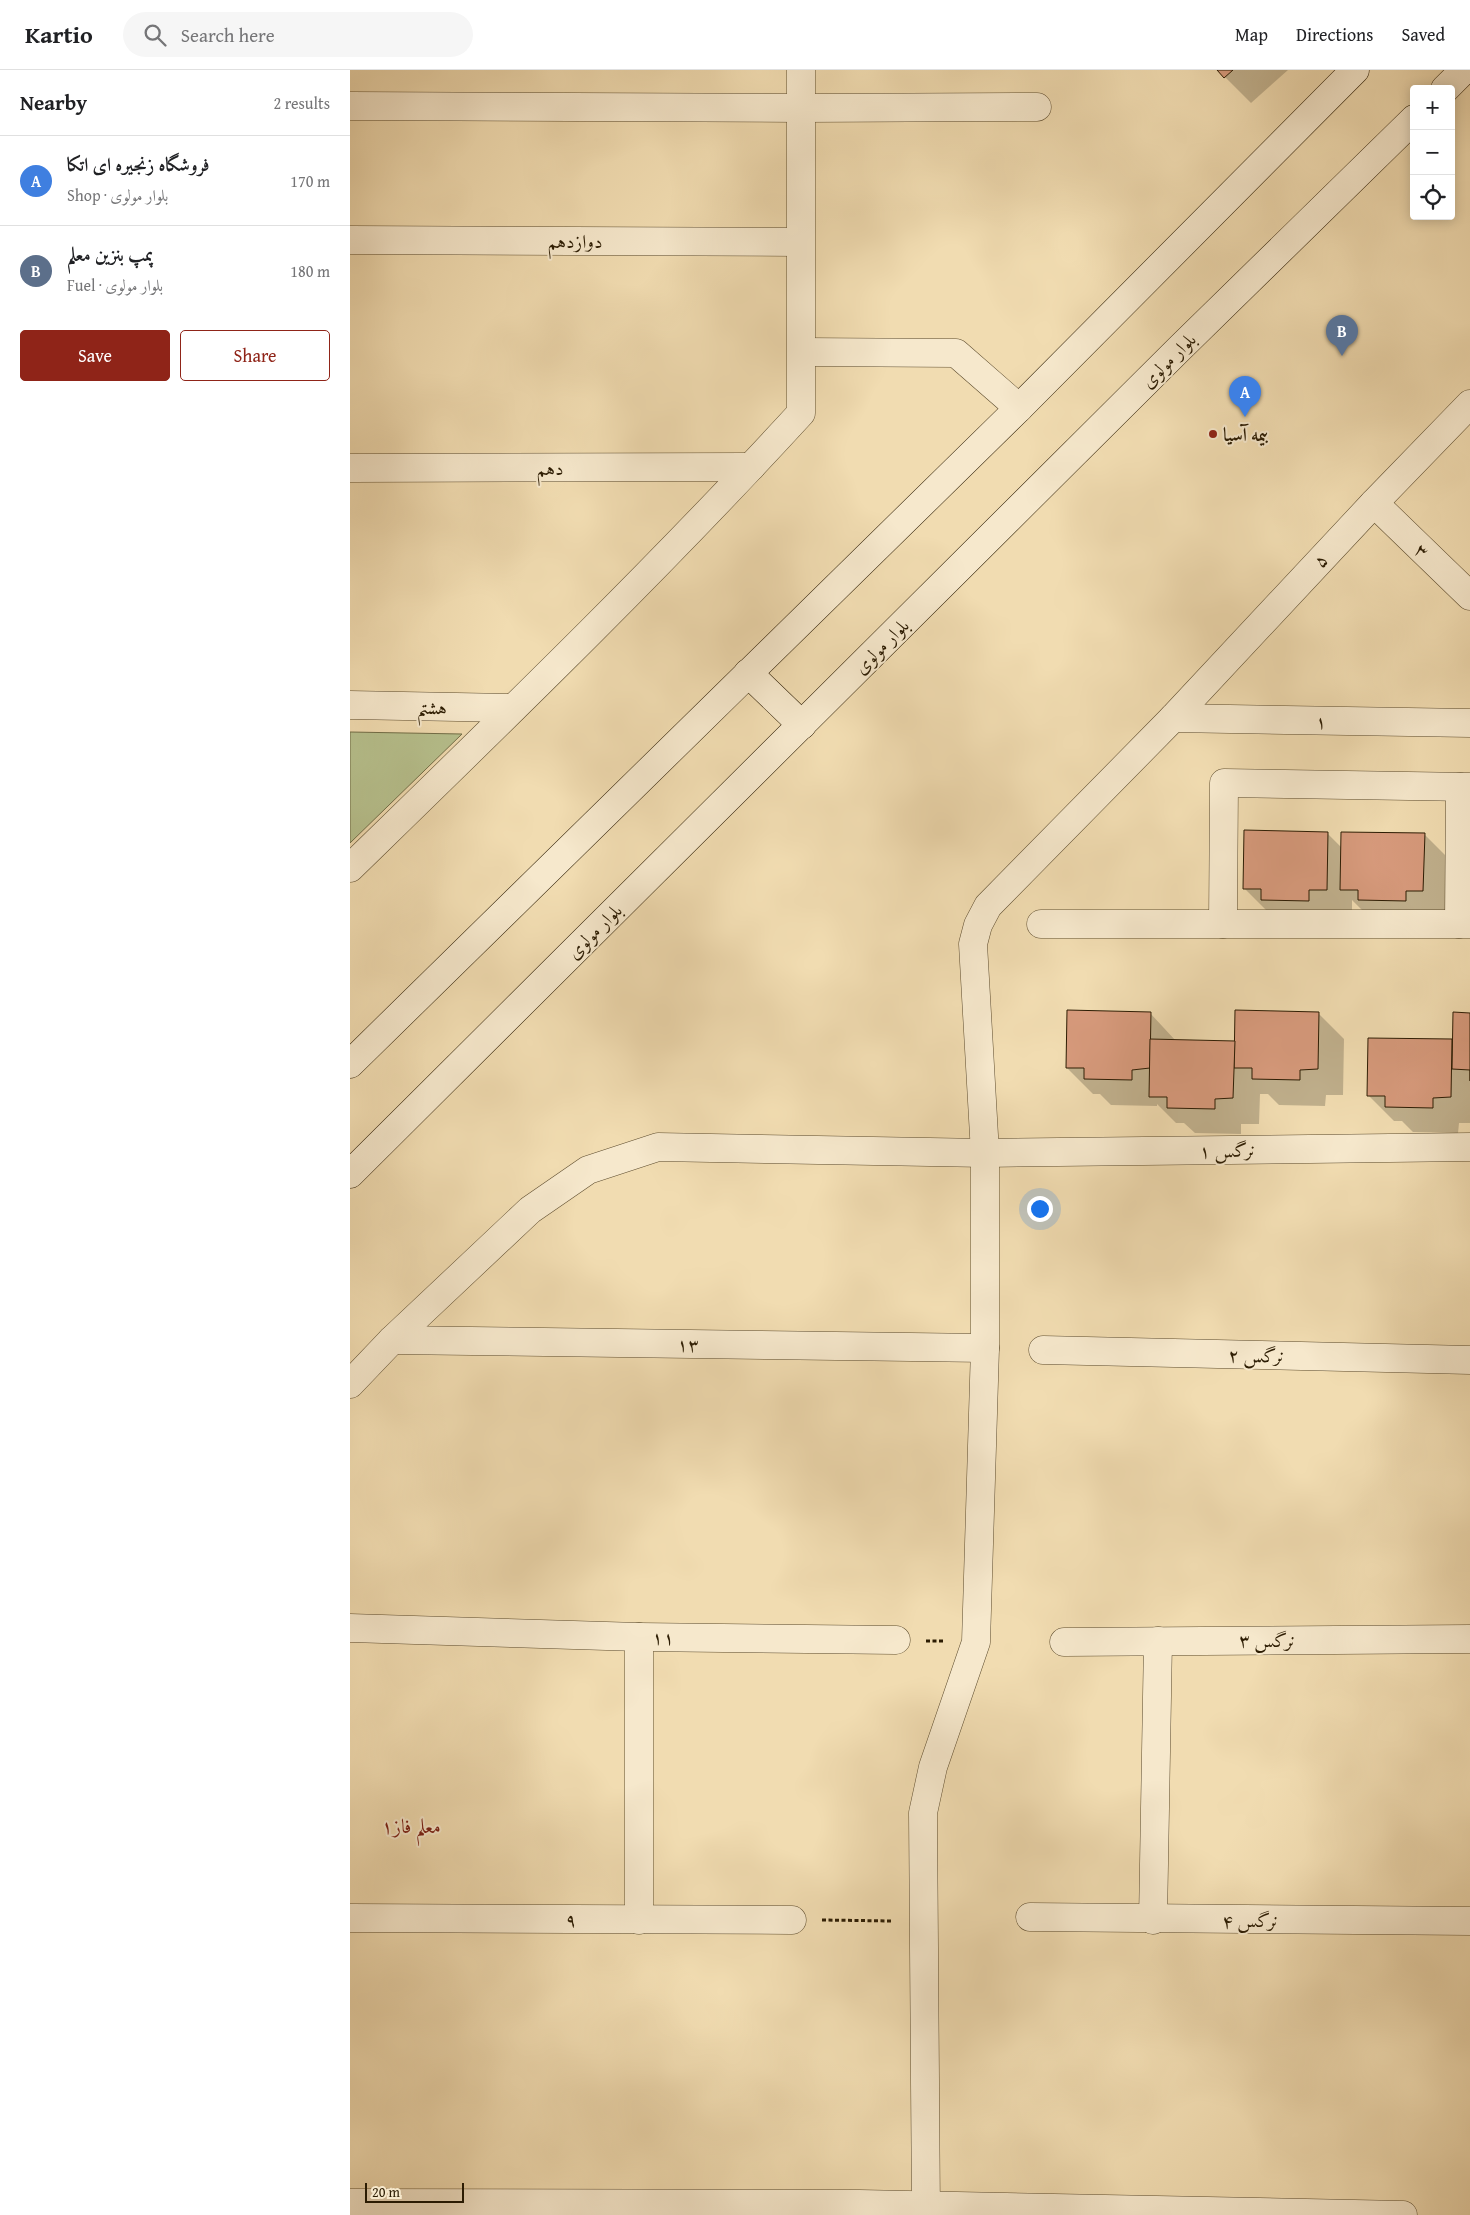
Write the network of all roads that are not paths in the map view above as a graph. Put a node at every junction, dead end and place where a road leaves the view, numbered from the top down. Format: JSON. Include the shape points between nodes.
{"nodes":[{"id":1,"x":801,"y":70,"type":"edge"},
{"id":2,"x":1355,"y":70,"type":"edge"},
{"id":3,"x":1464,"y":70,"type":"edge"},
{"id":4,"x":1449,"y":85,"type":"edge"},
{"id":5,"x":350,"y":106,"type":"edge"},
{"id":6,"x":1038,"y":107,"type":"dead end"},
{"id":7,"x":801,"y":108,"type":"junction"},
{"id":8,"x":1410,"y":123,"type":"edge"},
{"id":9,"x":350,"y":240,"type":"edge"},
{"id":10,"x":800,"y":242,"type":"junction"},
{"id":11,"x":802,"y":352,"type":"junction"},
{"id":12,"x":1470,"y":404,"type":"edge"},
{"id":13,"x":1019,"y":408,"type":"junction"},
{"id":14,"x":751,"y":467,"type":"junction"},
{"id":15,"x":350,"y":468,"type":"edge"},
{"id":16,"x":1374,"y":503,"type":"junction"},
{"id":17,"x":1470,"y":596,"type":"edge"},
{"id":18,"x":748,"y":673,"type":"junction"},
{"id":19,"x":350,"y":705,"type":"edge"},
{"id":20,"x":513,"y":708,"type":"junction"},
{"id":21,"x":1173,"y":718,"type":"junction"},
{"id":22,"x":1470,"y":723,"type":"edge"},
{"id":23,"x":802,"y":725,"type":"junction"},
{"id":24,"x":1465,"y":787,"type":"edge"},
{"id":25,"x":350,"y":868,"type":"edge"},
{"id":26,"x":1041,"y":924,"type":"dead end"},
{"id":27,"x":1223,"y":924,"type":"junction"},
{"id":28,"x":1465,"y":924,"type":"edge"},
{"id":29,"x":350,"y":1064,"type":"edge"},
{"id":30,"x":1470,"y":1147,"type":"edge"},
{"id":31,"x":985,"y":1153,"type":"junction"},
{"id":32,"x":350,"y":1174,"type":"edge"},
{"id":33,"x":392,"y":1340,"type":"junction"},
{"id":34,"x":985,"y":1348,"type":"junction"},
{"id":35,"x":1043,"y":1350,"type":"dead end"},
{"id":36,"x":1470,"y":1360,"type":"edge"},
{"id":37,"x":350,"y":1384,"type":"edge"},
{"id":38,"x":350,"y":1628,"type":"edge"},
{"id":39,"x":639,"y":1637,"type":"junction"},
{"id":40,"x":1470,"y":1639,"type":"edge"},
{"id":41,"x":896,"y":1640,"type":"road end"},
{"id":42,"x":1158,"y":1641,"type":"junction"},
{"id":43,"x":1064,"y":1642,"type":"dead end"},
{"id":44,"x":1030,"y":1917,"type":"dead end"},
{"id":45,"x":350,"y":1918,"type":"edge"},
{"id":46,"x":639,"y":1920,"type":"junction"},
{"id":47,"x":792,"y":1920,"type":"road end"},
{"id":48,"x":1153,"y":1920,"type":"junction"},
{"id":49,"x":1470,"y":1921,"type":"edge"},
{"id":50,"x":350,"y":2203,"type":"edge"},
{"id":51,"x":417,"y":2209,"type":"edge"},
{"id":52,"x":927,"y":2210,"type":"edge"},
{"id":53,"x":1403,"y":2215,"type":"edge"}],
"edges":[{"from":1,"to":7,"type":"street"},
{"from":2,"to":13,"type":"street"},
{"from":3,"to":4,"type":"street"},
{"from":5,"to":7,"type":"street"},
{"from":6,"to":7,"type":"street"},
{"from":7,"to":10,"type":"street"},
{"from":8,"to":23,"type":"street","name":"بلوار مولوی"},
{"from":9,"to":10,"type":"street","name":"دوازدهم"},
{"from":10,"to":11,"type":"street"},
{"from":11,"to":13,"type":"street","via":[[956,353]]},
{"from":11,"to":14,"type":"street","via":[[801,412]]},
{"from":12,"to":16,"type":"street","name":"۵"},
{"from":13,"to":18,"type":"street"},
{"from":14,"to":15,"type":"street","name":"دهم"},
{"from":14,"to":20,"type":"street"},
{"from":16,"to":17,"type":"street","name":"۳"},
{"from":16,"to":21,"type":"street","name":"۵"},
{"from":18,"to":23,"type":"street"},
{"from":18,"to":29,"type":"street"},
{"from":19,"to":20,"type":"street","name":"هشتم"},
{"from":20,"to":25,"type":"street"},
{"from":21,"to":22,"type":"street","name":"۱"},
{"from":21,"to":31,"type":"street","name":"۵","via":[[988,906],[978,925],[973,944]]},
{"from":23,"to":32,"type":"street","name":"بلوار مولوی"},
{"from":24,"to":27,"type":"street","via":[[1224,783]]},
{"from":24,"to":28,"type":"street"},
{"from":26,"to":27,"type":"street"},
{"from":27,"to":28,"type":"street"},
{"from":30,"to":31,"type":"street","name":"نرگس ۱"},
{"from":31,"to":33,"type":"street","name":"نرگس ۱","via":[[658,1147],[588,1170],[530,1210]]},
{"from":31,"to":34,"type":"street","name":"۵"},
{"from":33,"to":34,"type":"street","name":"۱۳"},
{"from":33,"to":37,"type":"street","name":"نرگس ۱"},
{"from":34,"to":52,"type":"street","name":"۵","via":[[976,1642],[933,1767],[924,1813]]},
{"from":35,"to":36,"type":"street","name":"نرگس ۲"},
{"from":38,"to":39,"type":"street","name":"۱۱"},
{"from":39,"to":41,"type":"street","name":"۱۱"},
{"from":39,"to":46,"type":"street"},
{"from":40,"to":42,"type":"street","name":"نرگس ۳"},
{"from":42,"to":43,"type":"street","name":"نرگس ۳"},
{"from":42,"to":48,"type":"street"},
{"from":44,"to":48,"type":"street","name":"نرگس ۴"},
{"from":45,"to":46,"type":"street","name":"۹"},
{"from":46,"to":47,"type":"street","name":"۹"},
{"from":48,"to":49,"type":"street","name":"نرگس ۴"},
{"from":50,"to":51,"type":"street"},
{"from":51,"to":52,"type":"street","via":[[860,2204]]},
{"from":52,"to":53,"type":"street"}]}
